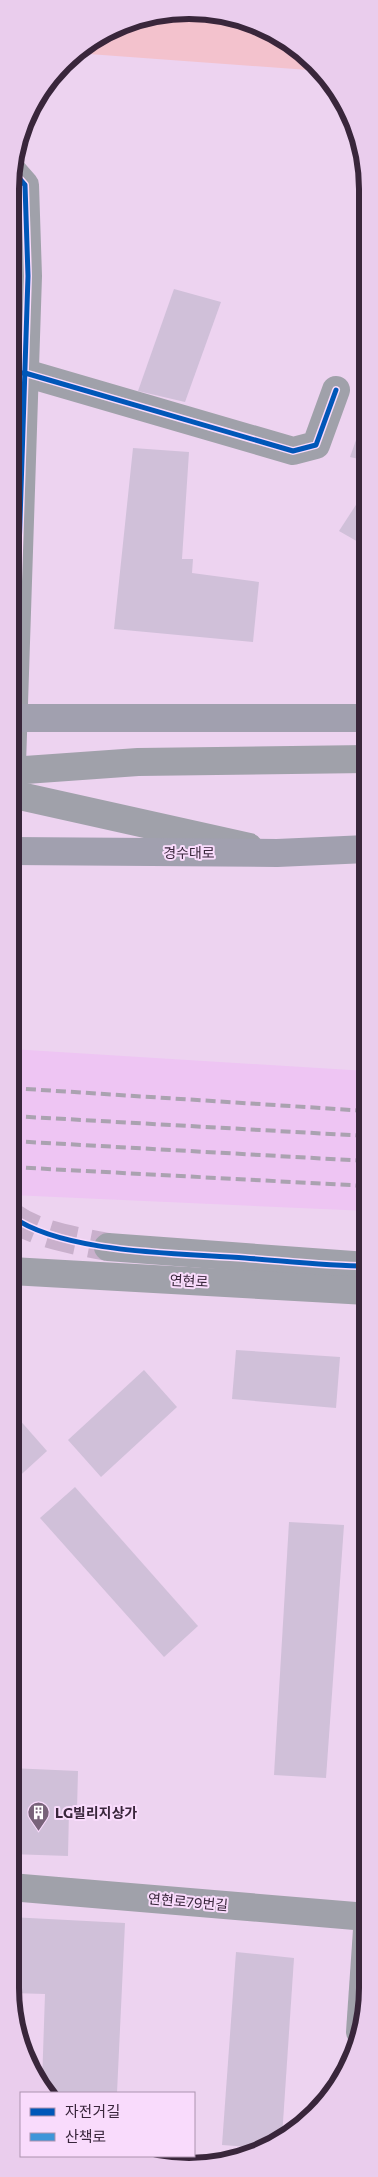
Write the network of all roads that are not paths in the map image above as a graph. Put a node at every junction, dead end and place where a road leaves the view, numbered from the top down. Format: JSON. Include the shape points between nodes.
{"nodes":[{"id":1,"x":19,"y":178,"type":"edge"},
{"id":2,"x":19,"y":363,"type":"edge"},
{"id":3,"x":19,"y":373,"type":"edge"},
{"id":4,"x":336,"y":390,"type":"dead end"},
{"id":5,"x":19,"y":718,"type":"edge"},
{"id":6,"x":359,"y":718,"type":"edge"},
{"id":7,"x":359,"y":759,"type":"edge"},
{"id":8,"x":19,"y":782,"type":"edge"},
{"id":9,"x":19,"y":785,"type":"edge"},
{"id":10,"x":359,"y":849,"type":"edge"},
{"id":11,"x":19,"y":851,"type":"edge"},
{"id":12,"x":277,"y":853,"type":"junction"},
{"id":13,"x":108,"y":1247,"type":"tunnel mouth"},
{"id":14,"x":359,"y":1265,"type":"edge"},
{"id":15,"x":19,"y":1271,"type":"edge"},
{"id":16,"x":359,"y":1290,"type":"edge"},
{"id":17,"x":19,"y":1888,"type":"edge"},
{"id":18,"x":359,"y":1915,"type":"edge"}],
"edges":[{"from":1,"to":2,"type":"street","via":[[25,185],[28,276]]},
{"from":3,"to":4,"type":"street","via":[[293,451],[316,445]]},
{"from":5,"to":6,"type":"main road"},
{"from":7,"to":8,"type":"street","via":[[138,762]]},
{"from":9,"to":12,"type":"street"},
{"from":10,"to":12,"type":"main road","name":"경수대로"},
{"from":11,"to":12,"type":"main road","name":"경수대로"},
{"from":13,"to":14,"type":"street"},
{"from":15,"to":16,"type":"street","name":"연현로"},
{"from":17,"to":18,"type":"street","name":"연현로79번길"}]}
